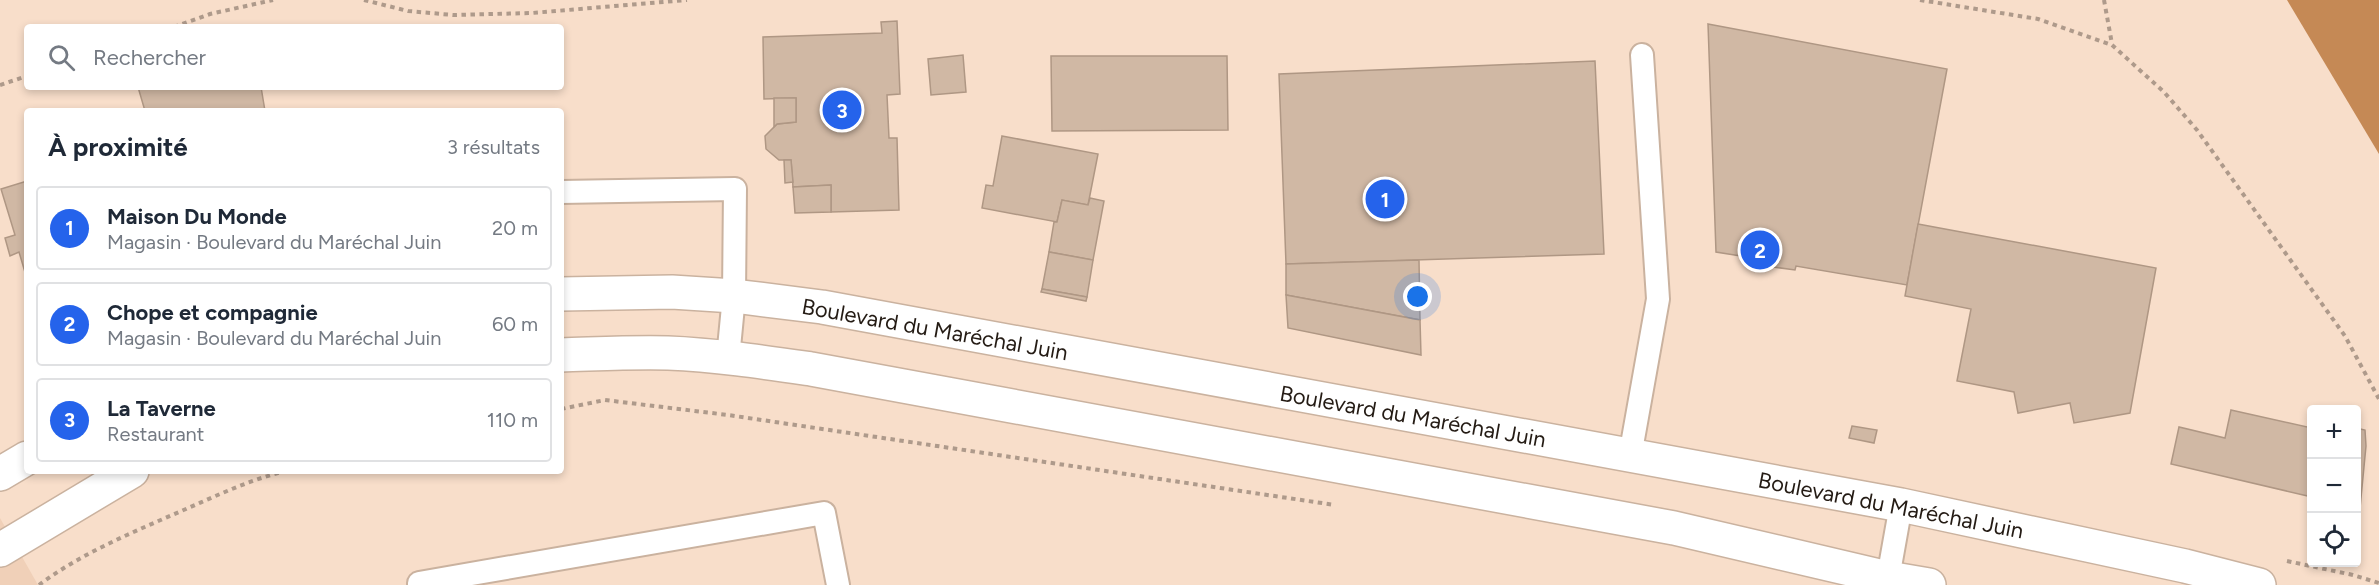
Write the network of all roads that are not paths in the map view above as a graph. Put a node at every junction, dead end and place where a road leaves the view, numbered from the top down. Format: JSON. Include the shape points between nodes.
{"nodes":[{"id":1,"x":1642,"y":55,"type":"dead end"},
{"id":2,"x":564,"y":192,"type":"edge"},
{"id":3,"x":564,"y":294,"type":"edge"},
{"id":4,"x":734,"y":296,"type":"junction"},
{"id":5,"x":564,"y":356,"type":"edge"},
{"id":6,"x":728,"y":358,"type":"junction"},
{"id":7,"x":1630,"y":456,"type":"junction"},
{"id":8,"x":24,"y":460,"type":"edge"},
{"id":9,"x":0,"y":474,"type":"edge"},
{"id":10,"x":127,"y":474,"type":"edge"},
{"id":11,"x":1901,"y":505,"type":"junction"},
{"id":12,"x":0,"y":550,"type":"edge"},
{"id":13,"x":1888,"y":578,"type":"junction"},
{"id":14,"x":419,"y":585,"type":"edge"},
{"id":15,"x":838,"y":585,"type":"edge"},
{"id":16,"x":1929,"y":585,"type":"edge"},
{"id":17,"x":2259,"y":585,"type":"edge"}],
"edges":[{"from":1,"to":7,"type":"lane","via":[[1658,299]]},
{"from":2,"to":4,"type":"lane","via":[[735,189]]},
{"from":3,"to":4,"type":"main road","name":"Boulevard du Maréchal Juin","via":[[672,292]]},
{"from":4,"to":6,"type":"lane"},
{"from":4,"to":7,"type":"main road","name":"Boulevard du Maréchal Juin","via":[[822,307]]},
{"from":5,"to":6,"type":"main road","via":[[658,353]]},
{"from":6,"to":13,"type":"main road","via":[[823,371],[1674,528]]},
{"from":7,"to":11,"type":"main road","name":"Boulevard du Maréchal Juin"},
{"from":8,"to":9,"type":"main road"},
{"from":10,"to":12,"type":"main road"},
{"from":11,"to":13,"type":"lane"},
{"from":11,"to":17,"type":"main road","name":"Boulevard du Maréchal Juin"},
{"from":13,"to":16,"type":"main road"},
{"from":14,"to":15,"type":"lane","via":[[824,513]]}]}
